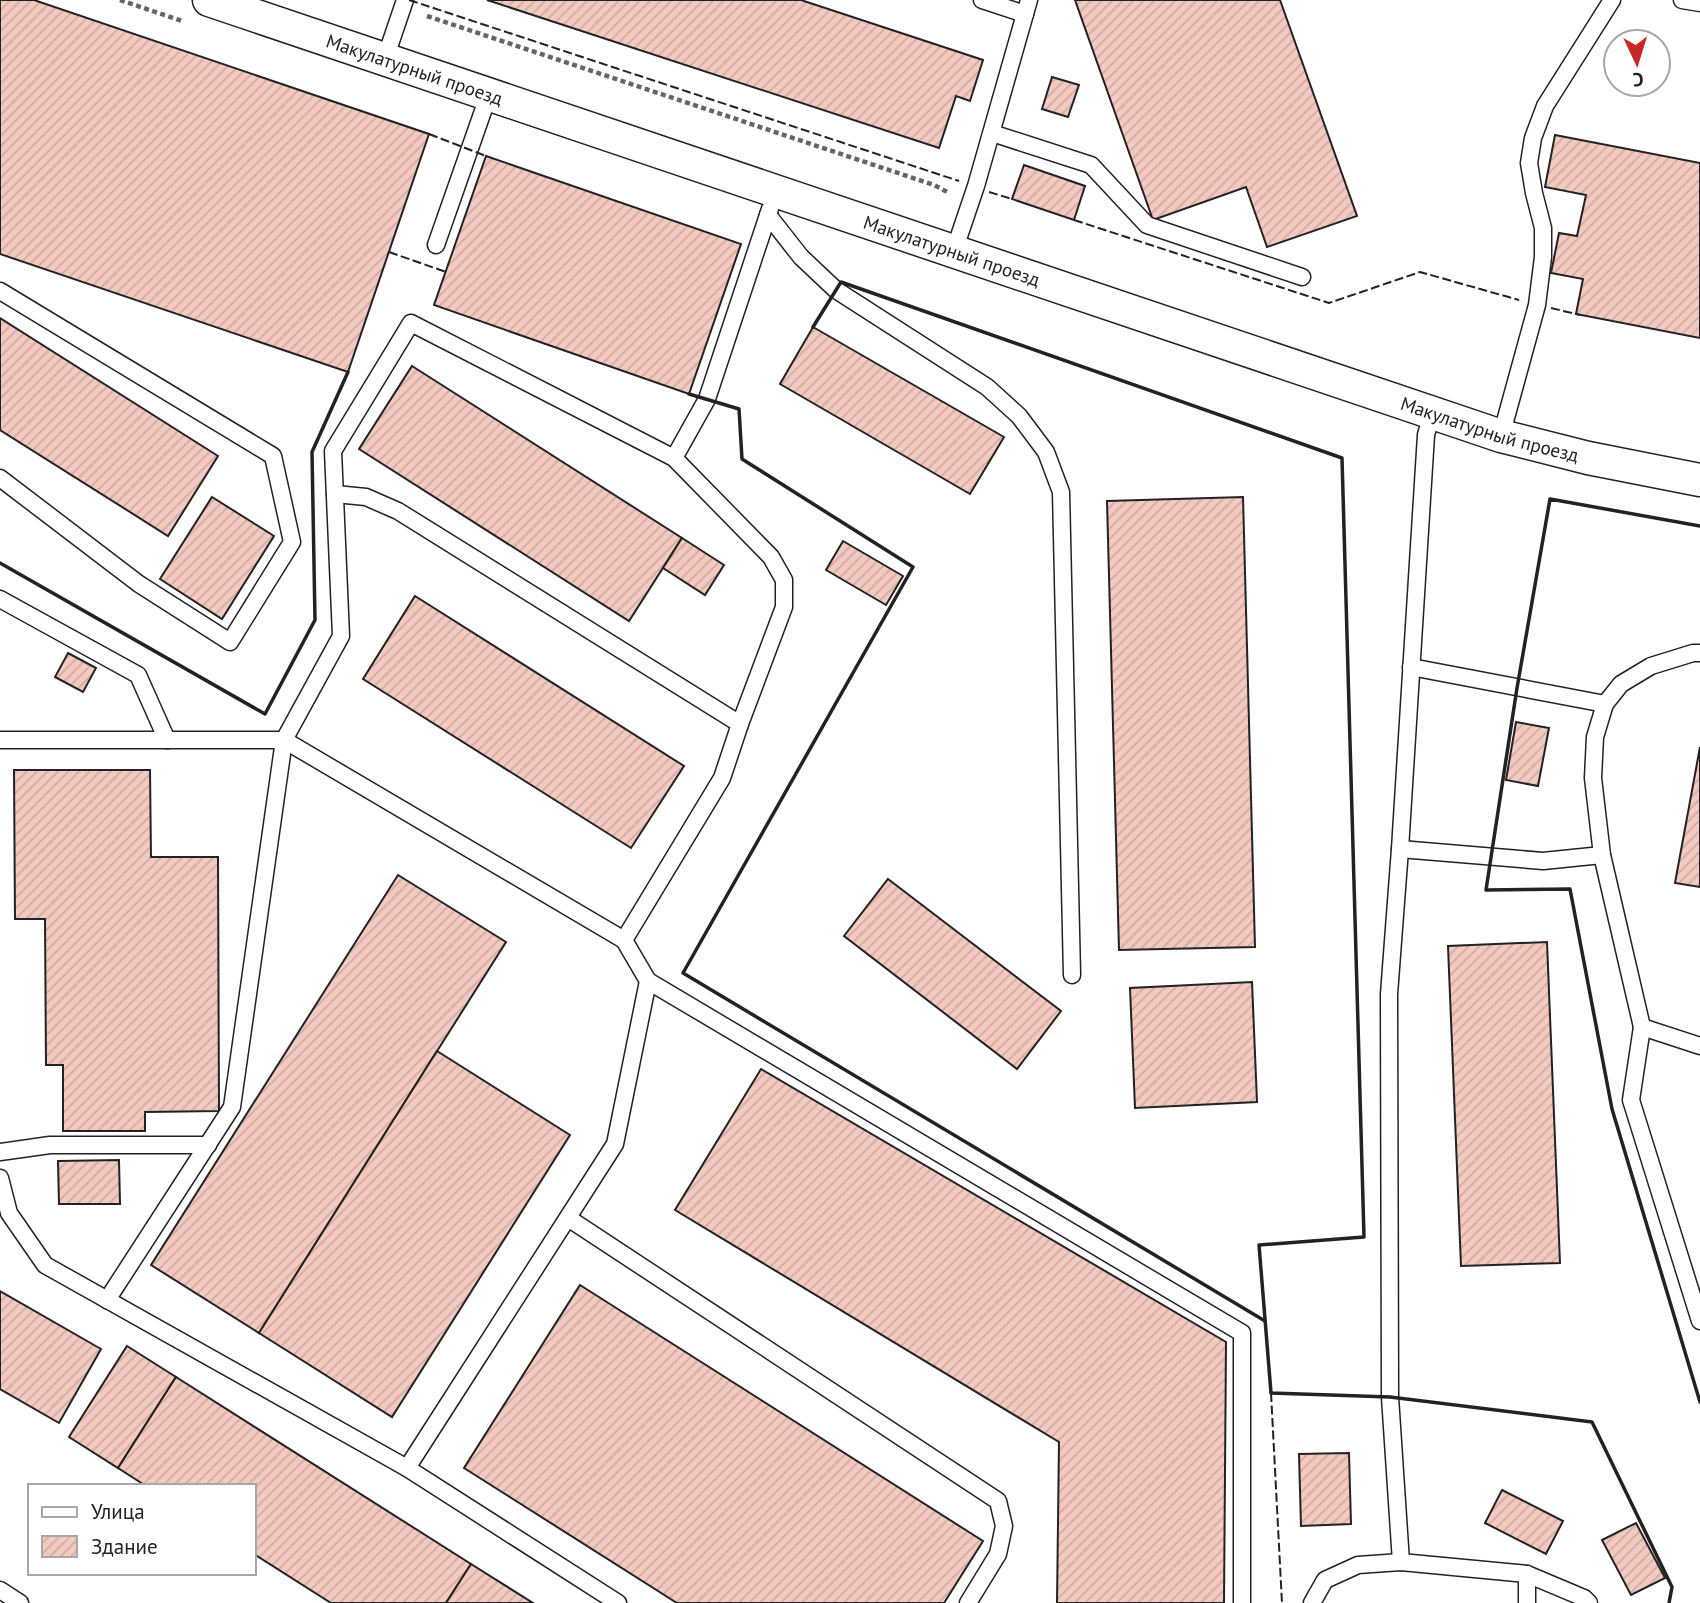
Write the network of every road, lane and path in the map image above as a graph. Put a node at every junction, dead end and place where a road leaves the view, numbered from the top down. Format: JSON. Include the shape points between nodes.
{"nodes":[{"id":1,"x":209,"y":0,"type":"edge"},
{"id":2,"x":982,"y":0,"type":"edge"},
{"id":3,"x":1612,"y":0,"type":"edge"},
{"id":4,"x":1682,"y":0,"type":"edge"},
{"id":5,"x":1700,"y":3,"type":"edge"},
{"id":6,"x":404,"y":4,"type":"edge"},
{"id":7,"x":1027,"y":7,"type":"edge"},
{"id":8,"x":385,"y":59,"type":"junction"},
{"id":9,"x":489,"y":94,"type":"junction"},
{"id":10,"x":992,"y":133,"type":"junction"},
{"id":11,"x":772,"y":203,"type":"junction"},
{"id":12,"x":970,"y":204,"type":"junction"},
{"id":13,"x":436,"y":245,"type":"dead end"},
{"id":14,"x":954,"y":251,"type":"junction"},
{"id":15,"x":1302,"y":277,"type":"dead end"},
{"id":16,"x":0,"y":291,"type":"edge"},
{"id":17,"x":1432,"y":413,"type":"junction"},
{"id":18,"x":1501,"y":436,"type":"junction"},
{"id":19,"x":674,"y":458,"type":"junction"},
{"id":20,"x":0,"y":478,"type":"edge"},
{"id":21,"x":1700,"y":480,"type":"edge"},
{"id":22,"x":335,"y":494,"type":"junction"},
{"id":23,"x":0,"y":599,"type":"edge"},
{"id":24,"x":1700,"y":653,"type":"edge"},
{"id":25,"x":1411,"y":667,"type":"junction"},
{"id":26,"x":1605,"y":704,"type":"junction"},
{"id":27,"x":740,"y":724,"type":"junction"},
{"id":28,"x":0,"y":740,"type":"edge"},
{"id":29,"x":167,"y":740,"type":"junction"},
{"id":30,"x":284,"y":740,"type":"junction"},
{"id":31,"x":1400,"y":849,"type":"junction"},
{"id":32,"x":1602,"y":855,"type":"junction"},
{"id":33,"x":624,"y":940,"type":"junction"},
{"id":34,"x":1072,"y":975,"type":"dead end"},
{"id":35,"x":648,"y":981,"type":"junction"},
{"id":36,"x":1643,"y":1027,"type":"junction"},
{"id":37,"x":1700,"y":1046,"type":"edge"},
{"id":38,"x":208,"y":1145,"type":"junction"},
{"id":39,"x":0,"y":1152,"type":"edge"},
{"id":40,"x":0,"y":1178,"type":"edge"},
{"id":41,"x":568,"y":1218,"type":"junction"},
{"id":42,"x":107,"y":1300,"type":"junction"},
{"id":43,"x":1700,"y":1321,"type":"edge"},
{"id":44,"x":407,"y":1468,"type":"junction"},
{"id":45,"x":1401,"y":1562,"type":"junction"},
{"id":46,"x":1527,"y":1574,"type":"junction"},
{"id":47,"x":0,"y":1590,"type":"edge"},
{"id":48,"x":20,"y":1603,"type":"edge"},
{"id":49,"x":618,"y":1603,"type":"edge"},
{"id":50,"x":968,"y":1603,"type":"edge"},
{"id":51,"x":1242,"y":1603,"type":"edge"},
{"id":52,"x":1312,"y":1603,"type":"edge"},
{"id":53,"x":1527,"y":1603,"type":"edge"},
{"id":54,"x":1588,"y":1603,"type":"edge"}],
"edges":[{"from":1,"to":8,"type":"street","name":"Макулатурный проезд"},
{"from":2,"to":7,"type":"lane"},
{"from":3,"to":18,"type":"lane","via":[[1545,106],[1533,138],[1529,163],[1543,228],[1543,257],[1537,305]]},
{"from":4,"to":5,"type":"lane"},
{"from":6,"to":8,"type":"lane"},
{"from":6,"to":12,"type":"path","via":[[934,185]]},
{"from":7,"to":10,"type":"lane"},
{"from":8,"to":9,"type":"street","name":"Макулатурный проезд"},
{"from":9,"to":11,"type":"street","name":"Макулатурный проезд"},
{"from":9,"to":13,"type":"lane"},
{"from":10,"to":12,"type":"lane"},
{"from":10,"to":15,"type":"lane","via":[[1091,165],[1147,225]]},
{"from":11,"to":14,"type":"street","name":"Макулатурный проезд"},
{"from":11,"to":19,"type":"lane","via":[[706,399]]},
{"from":11,"to":34,"type":"lane","via":[[802,257],[836,290],[987,387],[1019,416],[1046,452],[1060,492]]},
{"from":12,"to":14,"type":"lane"},
{"from":14,"to":17,"type":"street","name":"Макулатурный проезд"},
{"from":16,"to":20,"type":"lane","via":[[273,456],[292,542],[230,642],[139,584]]},
{"from":17,"to":18,"type":"street","name":"Макулатурный проезд"},
{"from":17,"to":25,"type":"lane","via":[[1426,435]]},
{"from":18,"to":21,"type":"street","name":"Макулатурный проезд"},
{"from":19,"to":22,"type":"lane","via":[[411,323],[333,451]]},
{"from":19,"to":27,"type":"lane","via":[[771,557],[784,580],[784,607]]},
{"from":22,"to":27,"type":"lane","via":[[366,497],[398,511]]},
{"from":22,"to":30,"type":"lane","via":[[341,636]]},
{"from":23,"to":29,"type":"lane","via":[[138,675]]},
{"from":24,"to":26,"type":"lane","via":[[1651,666],[1621,684]]},
{"from":25,"to":26,"type":"lane"},
{"from":25,"to":31,"type":"lane"},
{"from":26,"to":32,"type":"lane","via":[[1595,737],[1593,778]]},
{"from":27,"to":33,"type":"lane","via":[[722,778]]},
{"from":28,"to":29,"type":"lane"},
{"from":29,"to":30,"type":"lane"},
{"from":30,"to":33,"type":"lane"},
{"from":30,"to":38,"type":"lane","via":[[232,1107]]},
{"from":31,"to":32,"type":"lane","via":[[1543,860]]},
{"from":31,"to":45,"type":"lane","via":[[1389,1008],[1390,1397]]},
{"from":32,"to":36,"type":"lane"},
{"from":33,"to":35,"type":"lane"},
{"from":35,"to":41,"type":"lane","via":[[615,1144]]},
{"from":35,"to":51,"type":"lane","via":[[1242,1333]]},
{"from":36,"to":37,"type":"lane"},
{"from":36,"to":43,"type":"lane","via":[[1630,1100]]},
{"from":38,"to":39,"type":"lane","via":[[50,1145]]},
{"from":38,"to":42,"type":"lane"},
{"from":40,"to":42,"type":"lane","via":[[9,1213],[45,1265]]},
{"from":41,"to":44,"type":"lane"},
{"from":41,"to":50,"type":"lane","via":[[998,1501],[1004,1526],[998,1554]]},
{"from":42,"to":44,"type":"lane"},
{"from":44,"to":49,"type":"lane"},
{"from":45,"to":46,"type":"lane"},
{"from":45,"to":52,"type":"lane","via":[[1358,1565],[1325,1580]]},
{"from":46,"to":53,"type":"lane"},
{"from":46,"to":54,"type":"lane"},
{"from":47,"to":48,"type":"lane"}]}
